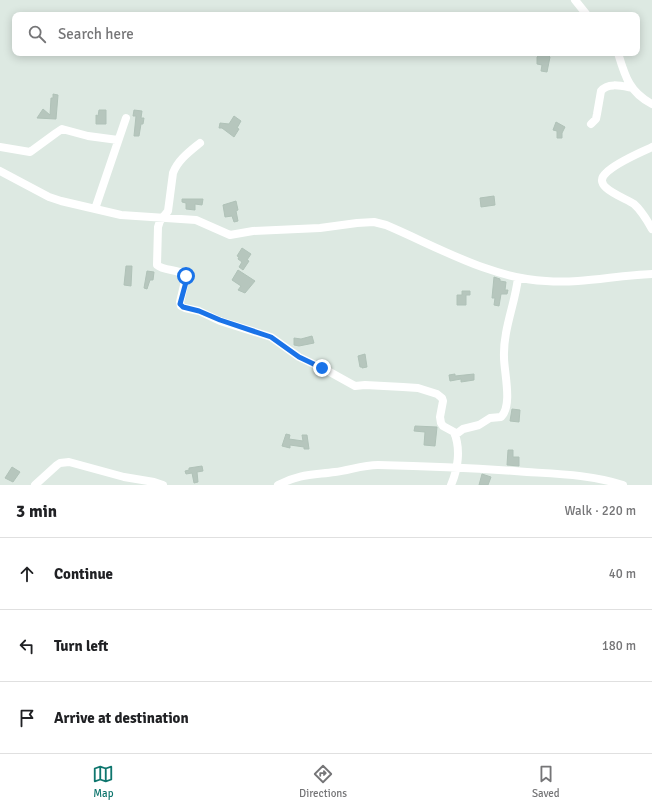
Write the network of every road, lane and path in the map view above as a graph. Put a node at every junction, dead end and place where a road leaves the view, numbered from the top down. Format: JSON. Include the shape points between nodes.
{"nodes":[{"id":1,"x":575,"y":0,"type":"edge"},
{"id":2,"x":585,"y":12,"type":"edge"},
{"id":3,"x":619,"y":56,"type":"edge"},
{"id":4,"x":632,"y":88,"type":"junction"},
{"id":5,"x":652,"y":104,"type":"edge"},
{"id":6,"x":126,"y":118,"type":"dead end"},
{"id":7,"x":591,"y":124,"type":"dead end"},
{"id":8,"x":118,"y":140,"type":"junction"},
{"id":9,"x":200,"y":143,"type":"dead end"},
{"id":10,"x":0,"y":147,"type":"edge"},
{"id":11,"x":652,"y":147,"type":"edge"},
{"id":12,"x":0,"y":171,"type":"edge"},
{"id":13,"x":95,"y":210,"type":"junction"},
{"id":14,"x":162,"y":218,"type":"junction"},
{"id":15,"x":652,"y":229,"type":"edge"},
{"id":16,"x":652,"y":274,"type":"edge"},
{"id":17,"x":518,"y":278,"type":"junction"},
{"id":18,"x":455,"y":435,"type":"junction"},
{"id":19,"x":456,"y":468,"type":"junction"},
{"id":20,"x":35,"y":485,"type":"edge"},
{"id":21,"x":163,"y":485,"type":"edge"},
{"id":22,"x":278,"y":485,"type":"edge"},
{"id":23,"x":451,"y":485,"type":"edge"},
{"id":24,"x":623,"y":485,"type":"edge"}],
"edges":[{"from":1,"to":2,"type":"street"},
{"from":3,"to":4,"type":"street"},
{"from":4,"to":5,"type":"street"},
{"from":4,"to":7,"type":"street","via":[[604,88],[601,91],[598,114]]},
{"from":6,"to":8,"type":"street"},
{"from":8,"to":10,"type":"street","via":[[62,130],[30,152]]},
{"from":8,"to":13,"type":"street"},
{"from":9,"to":14,"type":"street","via":[[183,157],[175,168],[168,211]]},
{"from":11,"to":15,"type":"street","via":[[614,167],[605,173],[602,179],[608,190],[642,212]]},
{"from":12,"to":13,"type":"street","via":[[55,199]]},
{"from":13,"to":14,"type":"street"},
{"from":14,"to":17,"type":"street","via":[[196,220],[230,235],[374,222],[481,266]]},
{"from":14,"to":18,"type":"street","via":[[158,227],[157,265],[186,276],[180,304],[183,307],[271,337],[299,357],[355,386],[418,388],[437,394],[443,401],[441,422]]},
{"from":16,"to":17,"type":"street","via":[[565,282]]},
{"from":17,"to":18,"type":"street","via":[[504,340],[507,398],[504,413],[501,417],[490,418]]},
{"from":18,"to":19,"type":"street","via":[[458,457]]},
{"from":19,"to":22,"type":"street","via":[[365,465],[336,472],[304,475]]},
{"from":19,"to":23,"type":"street"},
{"from":19,"to":24,"type":"street","via":[[582,476]]},
{"from":20,"to":21,"type":"street","via":[[57,465],[69,462]]}]}
